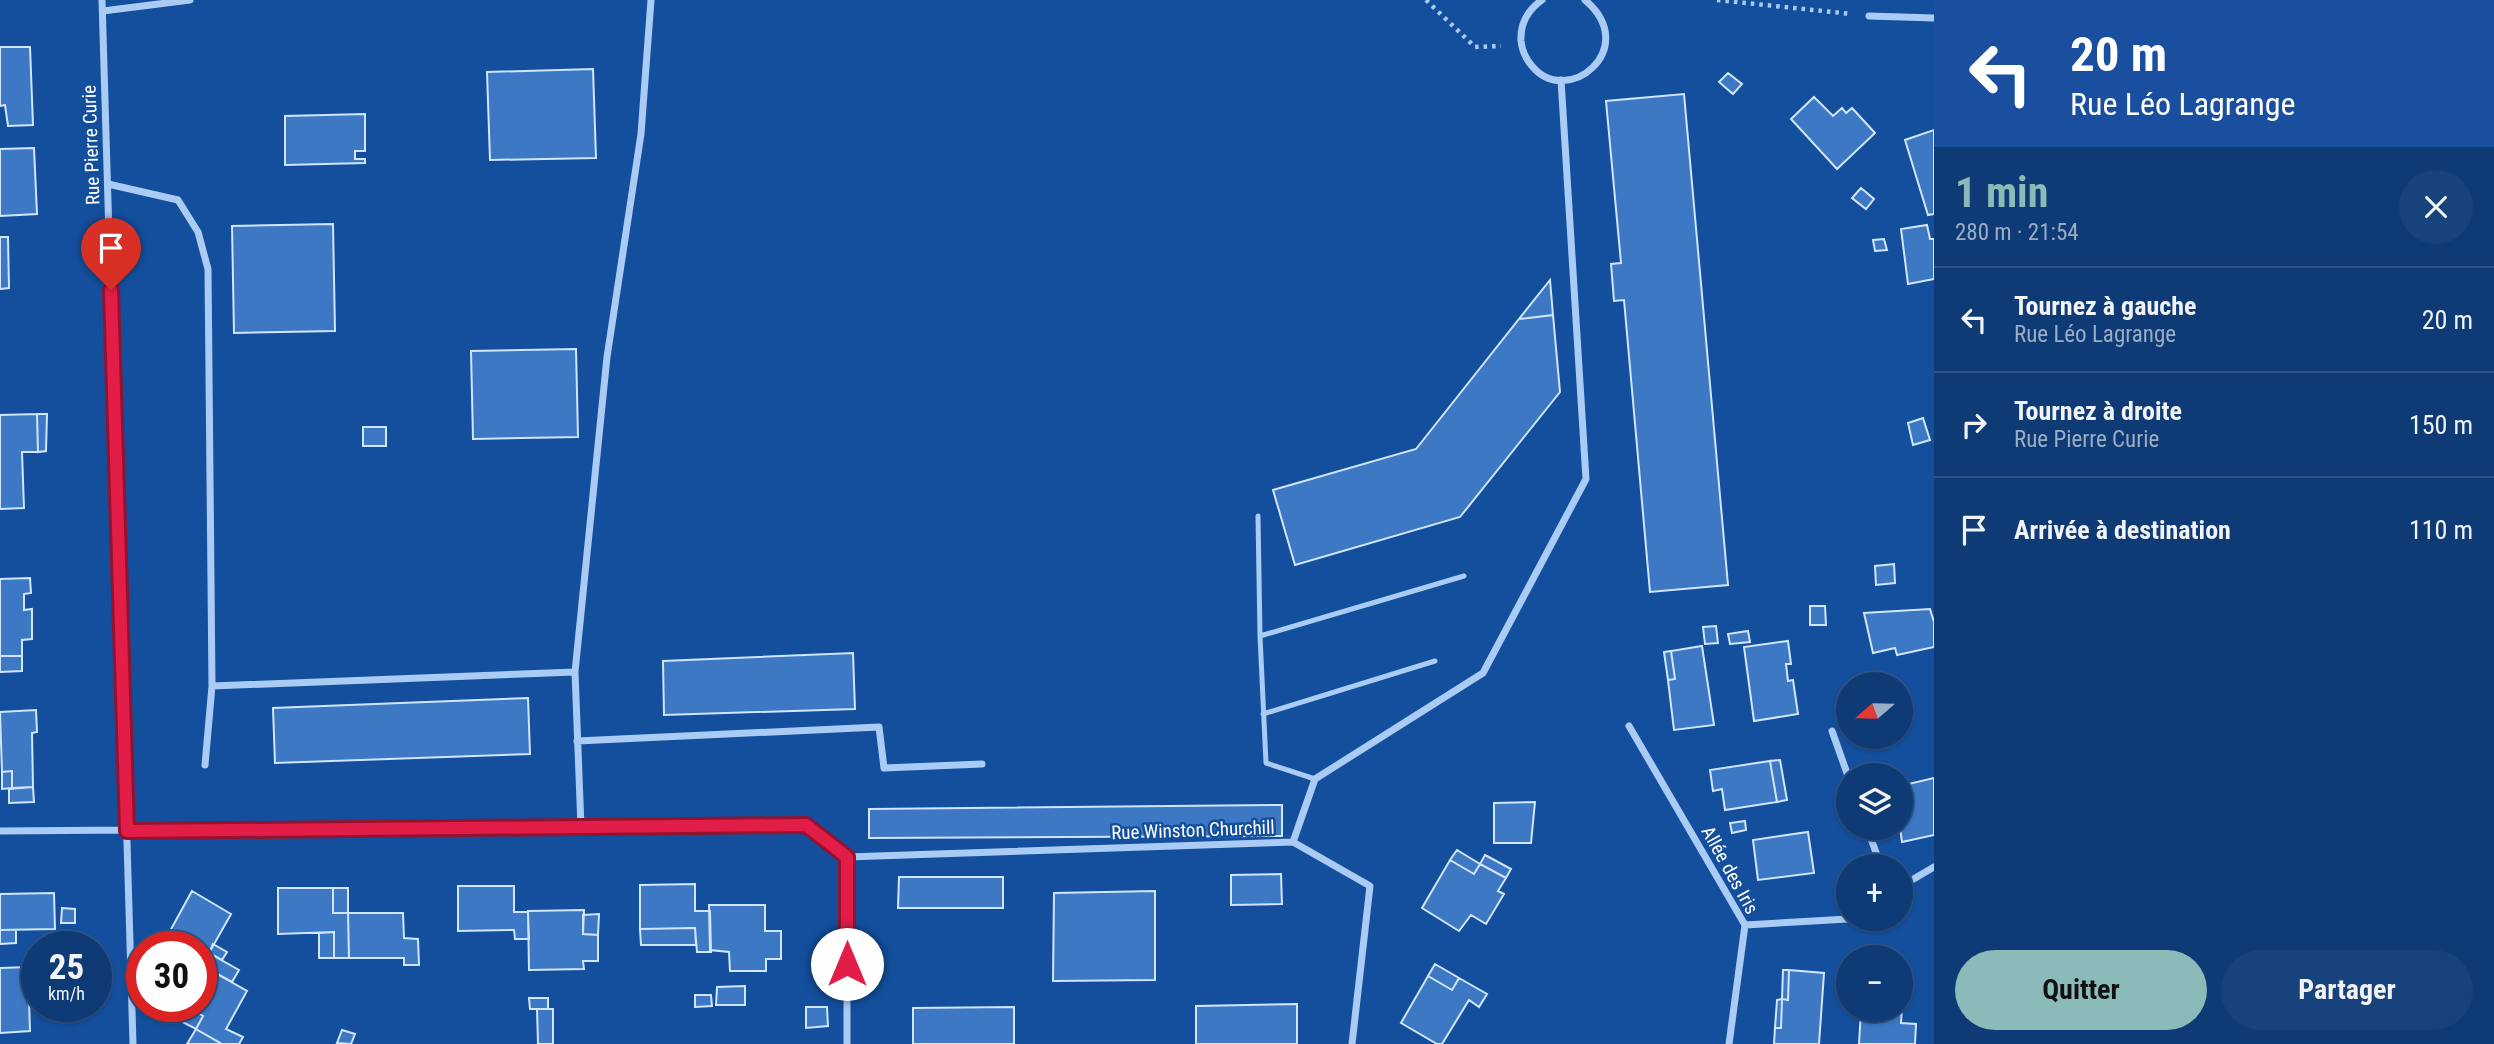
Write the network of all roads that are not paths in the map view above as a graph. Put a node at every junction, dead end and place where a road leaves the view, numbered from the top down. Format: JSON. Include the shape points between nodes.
{"nodes":[{"id":1,"x":102,"y":0,"type":"edge"},
{"id":2,"x":190,"y":0,"type":"edge"},
{"id":3,"x":651,"y":0,"type":"edge"},
{"id":4,"x":1542,"y":0,"type":"edge"},
{"id":5,"x":1585,"y":0,"type":"edge"},
{"id":6,"x":103,"y":11,"type":"junction"},
{"id":7,"x":1869,"y":16,"type":"road end"},
{"id":8,"x":1934,"y":18,"type":"edge"},
{"id":9,"x":1561,"y":80,"type":"junction"},
{"id":10,"x":108,"y":184,"type":"junction"},
{"id":11,"x":1258,"y":516,"type":"dead end"},
{"id":12,"x":1464,"y":576,"type":"dead end"},
{"id":13,"x":1260,"y":636,"type":"junction"},
{"id":14,"x":1434,"y":661,"type":"dead end"},
{"id":15,"x":575,"y":672,"type":"junction"},
{"id":16,"x":212,"y":686,"type":"junction"},
{"id":17,"x":1263,"y":714,"type":"junction"},
{"id":18,"x":1629,"y":726,"type":"dead end"},
{"id":19,"x":1832,"y":731,"type":"dead end"},
{"id":20,"x":577,"y":741,"type":"junction"},
{"id":21,"x":1843,"y":763,"type":"edge"},
{"id":22,"x":982,"y":764,"type":"dead end"},
{"id":23,"x":205,"y":765,"type":"dead end"},
{"id":24,"x":1315,"y":779,"type":"junction"},
{"id":25,"x":581,"y":827,"type":"junction"},
{"id":26,"x":0,"y":831,"type":"edge"},
{"id":27,"x":127,"y":831,"type":"junction"},
{"id":28,"x":1293,"y":842,"type":"junction"},
{"id":29,"x":847,"y":857,"type":"junction"},
{"id":30,"x":1934,"y":867,"type":"edge"},
{"id":31,"x":1913,"y":879,"type":"edge"},
{"id":32,"x":1836,"y":920,"type":"edge"},
{"id":33,"x":1745,"y":925,"type":"junction"},
{"id":34,"x":133,"y":1044,"type":"edge"},
{"id":35,"x":848,"y":1044,"type":"edge"},
{"id":36,"x":1352,"y":1044,"type":"edge"},
{"id":37,"x":1729,"y":1044,"type":"edge"}],
"edges":[{"from":1,"to":6,"type":"street","name":"Rue Pierre Curie"},
{"from":2,"to":6,"type":"street"},
{"from":3,"to":15,"type":"street","via":[[641,134],[607,358]]},
{"from":4,"to":9,"type":"street","via":[[1525,18],[1521,45],[1535,70]]},
{"from":5,"to":9,"type":"street","via":[[1604,22],[1605,50],[1588,73]]},
{"from":6,"to":10,"type":"street","name":"Rue Pierre Curie"},
{"from":7,"to":8,"type":"street"},
{"from":9,"to":24,"type":"street","via":[[1586,479],[1483,673]]},
{"from":10,"to":16,"type":"street","via":[[178,200],[198,232],[208,269]]},
{"from":10,"to":27,"type":"street","name":"Rue Pierre Curie"},
{"from":11,"to":13,"type":"lane"},
{"from":12,"to":13,"type":"lane"},
{"from":13,"to":17,"type":"lane"},
{"from":14,"to":17,"type":"lane"},
{"from":15,"to":16,"type":"street"},
{"from":15,"to":20,"type":"street"},
{"from":16,"to":23,"type":"street"},
{"from":17,"to":24,"type":"lane","via":[[1266,763]]},
{"from":18,"to":33,"type":"street","name":"Allée des Iris"},
{"from":19,"to":21,"type":"street"},
{"from":20,"to":22,"type":"street","via":[[879,727],[884,768]]},
{"from":20,"to":25,"type":"street"},
{"from":24,"to":28,"type":"street"},
{"from":25,"to":27,"type":"street"},
{"from":25,"to":29,"type":"street","via":[[806,825]]},
{"from":26,"to":27,"type":"street"},
{"from":27,"to":34,"type":"street","name":"Rue Pierre Curie"},
{"from":28,"to":29,"type":"street","name":"Rue Winston Churchill"},
{"from":28,"to":36,"type":"street","name":"Rue Winston Churchill","via":[[1370,886]]},
{"from":29,"to":35,"type":"street"},
{"from":30,"to":31,"type":"street"},
{"from":32,"to":33,"type":"street"},
{"from":33,"to":37,"type":"street","name":"Allée des Iris"}]}
